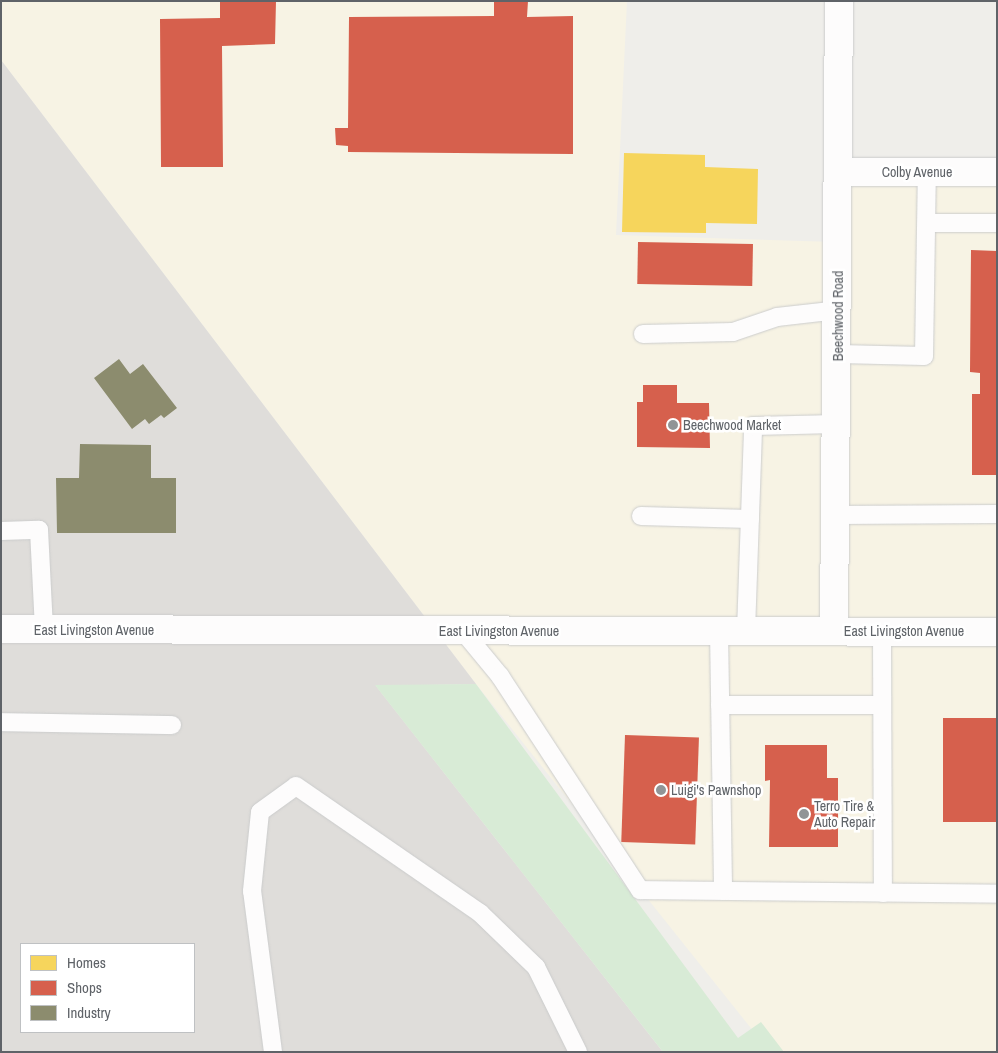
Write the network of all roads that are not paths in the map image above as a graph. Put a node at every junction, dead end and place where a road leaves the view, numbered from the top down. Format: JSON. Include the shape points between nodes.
{"nodes":[{"id":1,"x":839,"y":1,"type":"edge"},
{"id":2,"x":838,"y":172,"type":"junction"},
{"id":3,"x":927,"y":172,"type":"junction"},
{"id":4,"x":997,"y":172,"type":"edge"},
{"id":5,"x":926,"y":223,"type":"junction"},
{"id":6,"x":997,"y":223,"type":"edge"},
{"id":7,"x":838,"y":310,"type":"junction"},
{"id":8,"x":643,"y":334,"type":"dead end"},
{"id":9,"x":838,"y":354,"type":"junction"},
{"id":10,"x":837,"y":424,"type":"junction"},
{"id":11,"x":997,"y":514,"type":"edge"},
{"id":12,"x":836,"y":515,"type":"junction"},
{"id":13,"x":641,"y":516,"type":"dead end"},
{"id":14,"x":750,"y":518,"type":"junction"},
{"id":15,"x":1,"y":531,"type":"edge"},
{"id":16,"x":1,"y":629,"type":"edge"},
{"id":17,"x":44,"y":629,"type":"junction"},
{"id":18,"x":462,"y":630,"type":"junction"},
{"id":19,"x":719,"y":631,"type":"junction"},
{"id":20,"x":746,"y":631,"type":"junction"},
{"id":21,"x":834,"y":631,"type":"junction"},
{"id":22,"x":882,"y":631,"type":"junction"},
{"id":23,"x":997,"y":632,"type":"edge"},
{"id":24,"x":720,"y":705,"type":"junction"},
{"id":25,"x":882,"y":705,"type":"junction"},
{"id":26,"x":1,"y":722,"type":"edge"},
{"id":27,"x":172,"y":725,"type":"dead end"},
{"id":28,"x":723,"y":891,"type":"junction"},
{"id":29,"x":883,"y":893,"type":"junction"},
{"id":30,"x":997,"y":894,"type":"edge"},
{"id":31,"x":273,"y":1052,"type":"edge"},
{"id":32,"x":578,"y":1052,"type":"edge"}],
"edges":[{"from":1,"to":2,"type":"main road","name":"Beechwood Road"},
{"from":2,"to":3,"type":"main road","name":"Colby Avenue"},
{"from":2,"to":7,"type":"main road","name":"Beechwood Road"},
{"from":3,"to":4,"type":"main road","name":"Colby Avenue"},
{"from":3,"to":5,"type":"lane"},
{"from":5,"to":6,"type":"lane"},
{"from":5,"to":9,"type":"lane","via":[[924,356]]},
{"from":7,"to":8,"type":"lane","via":[[777,317],[732,332]]},
{"from":7,"to":9,"type":"main road","name":"Beechwood Road"},
{"from":9,"to":10,"type":"main road","name":"Beechwood Road"},
{"from":10,"to":12,"type":"main road","name":"Beechwood Road"},
{"from":10,"to":14,"type":"lane","via":[[754,426]]},
{"from":11,"to":12,"type":"lane"},
{"from":12,"to":21,"type":"main road","name":"Beechwood Road"},
{"from":13,"to":14,"type":"lane"},
{"from":14,"to":20,"type":"lane"},
{"from":15,"to":17,"type":"lane","via":[[39,530]]},
{"from":16,"to":17,"type":"main road","name":"East Livingston Avenue"},
{"from":17,"to":18,"type":"main road","name":"East Livingston Avenue"},
{"from":18,"to":19,"type":"main road","name":"East Livingston Avenue"},
{"from":18,"to":28,"type":"lane","via":[[500,676],[640,890]]},
{"from":19,"to":20,"type":"main road","name":"East Livingston Avenue"},
{"from":19,"to":24,"type":"lane"},
{"from":20,"to":21,"type":"main road","name":"East Livingston Avenue"},
{"from":21,"to":22,"type":"main road","name":"East Livingston Avenue"},
{"from":22,"to":23,"type":"main road","name":"East Livingston Avenue"},
{"from":22,"to":25,"type":"lane"},
{"from":24,"to":25,"type":"lane"},
{"from":24,"to":28,"type":"lane"},
{"from":25,"to":29,"type":"lane"},
{"from":26,"to":27,"type":"lane"},
{"from":28,"to":29,"type":"lane"},
{"from":29,"to":30,"type":"lane"},
{"from":31,"to":32,"type":"lane","via":[[252,891],[260,812],[296,786],[480,913],[536,967]]}]}
